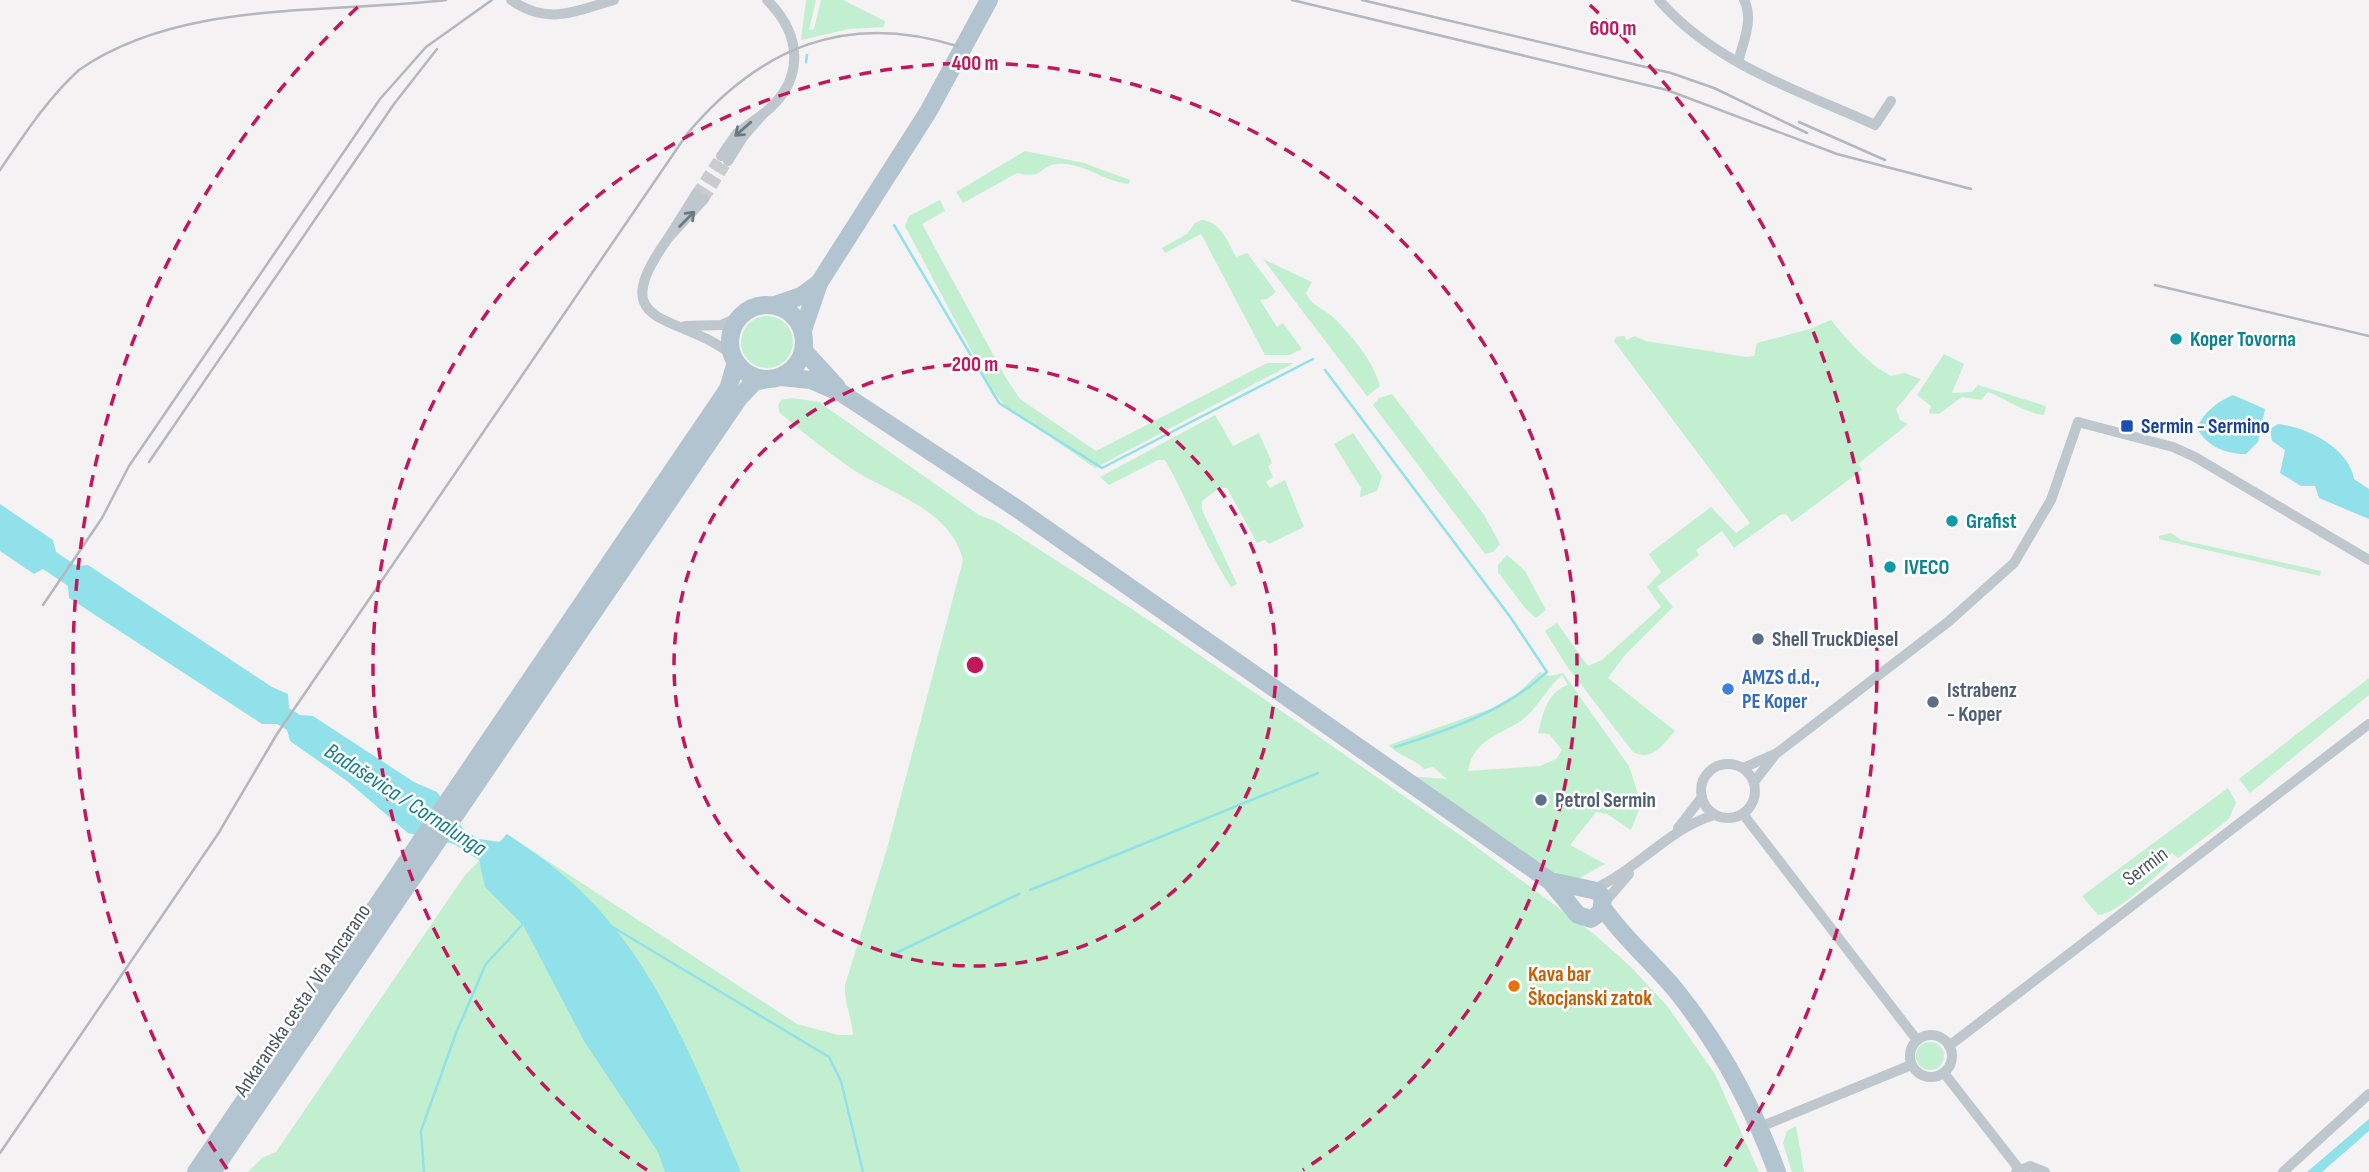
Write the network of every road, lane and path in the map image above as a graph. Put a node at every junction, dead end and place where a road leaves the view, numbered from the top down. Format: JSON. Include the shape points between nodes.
{"nodes":[{"id":1,"x":511,"y":0,"type":"edge"},
{"id":2,"x":614,"y":0,"type":"edge"},
{"id":3,"x":767,"y":0,"type":"edge"},
{"id":4,"x":989,"y":0,"type":"edge"},
{"id":5,"x":1659,"y":0,"type":"edge"},
{"id":6,"x":1758,"y":0,"type":"edge"},
{"id":7,"x":1746,"y":4,"type":"edge"},
{"id":8,"x":1738,"y":62,"type":"junction"},
{"id":9,"x":1891,"y":101,"type":"dead end"},
{"id":10,"x":724,"y":158,"type":"tunnel mouth"},
{"id":11,"x":700,"y":197,"type":"tunnel mouth"},
{"id":12,"x":819,"y":283,"type":"junction"},
{"id":13,"x":775,"y":305,"type":"junction"},
{"id":14,"x":739,"y":317,"type":"junction"},
{"id":15,"x":678,"y":327,"type":"junction"},
{"id":16,"x":803,"y":330,"type":"junction"},
{"id":17,"x":804,"y":351,"type":"junction"},
{"id":18,"x":734,"y":358,"type":"junction"},
{"id":19,"x":774,"y":378,"type":"junction"},
{"id":20,"x":843,"y":394,"type":"junction"},
{"id":21,"x":2369,"y":560,"type":"edge"},
{"id":22,"x":2369,"y":724,"type":"edge"},
{"id":23,"x":1777,"y":753,"type":"junction"},
{"id":24,"x":1743,"y":768,"type":"junction"},
{"id":25,"x":1754,"y":782,"type":"junction"},
{"id":26,"x":466,"y":787,"type":"junction"},
{"id":27,"x":1702,"y":797,"type":"junction"},
{"id":28,"x":1744,"y":814,"type":"junction"},
{"id":29,"x":1714,"y":815,"type":"junction"},
{"id":30,"x":1673,"y":834,"type":"junction"},
{"id":31,"x":423,"y":850,"type":"junction"},
{"id":32,"x":1642,"y":858,"type":"junction"},
{"id":33,"x":1591,"y":902,"type":"junction"},
{"id":34,"x":1917,"y":1040,"type":"junction"},
{"id":35,"x":1949,"y":1046,"type":"junction"},
{"id":36,"x":1911,"y":1065,"type":"junction"},
{"id":37,"x":1944,"y":1073,"type":"junction"},
{"id":38,"x":2369,"y":1094,"type":"edge"},
{"id":39,"x":1760,"y":1127,"type":"junction"},
{"id":40,"x":2018,"y":1171,"type":"edge"},
{"id":41,"x":196,"y":1172,"type":"edge"},
{"id":42,"x":212,"y":1172,"type":"edge"},
{"id":43,"x":1777,"y":1172,"type":"edge"},
{"id":44,"x":2045,"y":1172,"type":"edge"},
{"id":45,"x":2283,"y":1172,"type":"edge"}],
"edges":[{"from":1,"to":2,"type":"street","via":[[536,14],[557,16]]},
{"from":3,"to":10,"type":"street","via":[[786,25],[795,56],[791,85]]},
{"from":4,"to":12,"type":"main road","via":[[921,124]]},
{"from":5,"to":8,"type":"street","via":[[1698,37]]},
{"from":6,"to":7,"type":"street"},
{"from":7,"to":8,"type":"street","via":[[1748,24]]},
{"from":8,"to":9,"type":"street","via":[[1875,125]]},
{"from":11,"to":15,"type":"street","via":[[647,271],[642,290],[651,313]]},
{"from":12,"to":13,"type":"main road","via":[[801,296]]},
{"from":12,"to":16,"type":"main road"},
{"from":13,"to":14,"type":"main road","via":[[759,305]]},
{"from":13,"to":16,"type":"main road","via":[[792,314]]},
{"from":14,"to":15,"type":"street","via":[[721,325]]},
{"from":14,"to":18,"type":"main road","via":[[731,331]]},
{"from":15,"to":18,"type":"street","via":[[715,341]]},
{"from":16,"to":17,"type":"main road"},
{"from":17,"to":19,"type":"main road","via":[[795,367]]},
{"from":17,"to":20,"type":"main road"},
{"from":18,"to":19,"type":"main road","via":[[750,375]]},
{"from":18,"to":26,"type":"main road","via":[[729,389]]},
{"from":19,"to":20,"type":"main road","via":[[811,380]]},
{"from":19,"to":26,"type":"main road","via":[[745,389]]},
{"from":20,"to":33,"type":"main road","via":[[1019,510],[1550,881]]},
{"from":21,"to":23,"type":"street","via":[[2173,446],[2078,422],[2051,500],[2014,563],[1956,616]]},
{"from":22,"to":35,"type":"street","name":"Sermin"},
{"from":23,"to":24,"type":"street"},
{"from":23,"to":25,"type":"street"},
{"from":24,"to":25,"type":"street"},
{"from":24,"to":27,"type":"street","via":[[1725,764],[1714,769],[1702,784]]},
{"from":25,"to":28,"type":"street","via":[[1754,800]]},
{"from":26,"to":31,"type":"main road"},
{"from":27,"to":29,"type":"street"},
{"from":27,"to":30,"type":"street"},
{"from":28,"to":29,"type":"street"},
{"from":28,"to":34,"type":"street"},
{"from":29,"to":30,"type":"street"},
{"from":30,"to":32,"type":"street"},
{"from":31,"to":41,"type":"main road"},
{"from":31,"to":42,"type":"main road","name":"Ankaranska cesta / Via Ancarano"},
{"from":32,"to":33,"type":"street"},
{"from":32,"to":33,"type":"street"},
{"from":33,"to":39,"type":"main road","via":[[1676,991],[1734,1076]]},
{"from":34,"to":35,"type":"street","via":[[1935,1035]]},
{"from":34,"to":36,"type":"street","via":[[1909,1054]]},
{"from":35,"to":37,"type":"street","via":[[1951,1063]]},
{"from":36,"to":37,"type":"street","via":[[1925,1077]]},
{"from":36,"to":39,"type":"street"},
{"from":37,"to":40,"type":"street"},
{"from":38,"to":45,"type":"street"},
{"from":39,"to":43,"type":"main road"},
{"from":40,"to":44,"type":"street","via":[[2035,1166]]}]}
